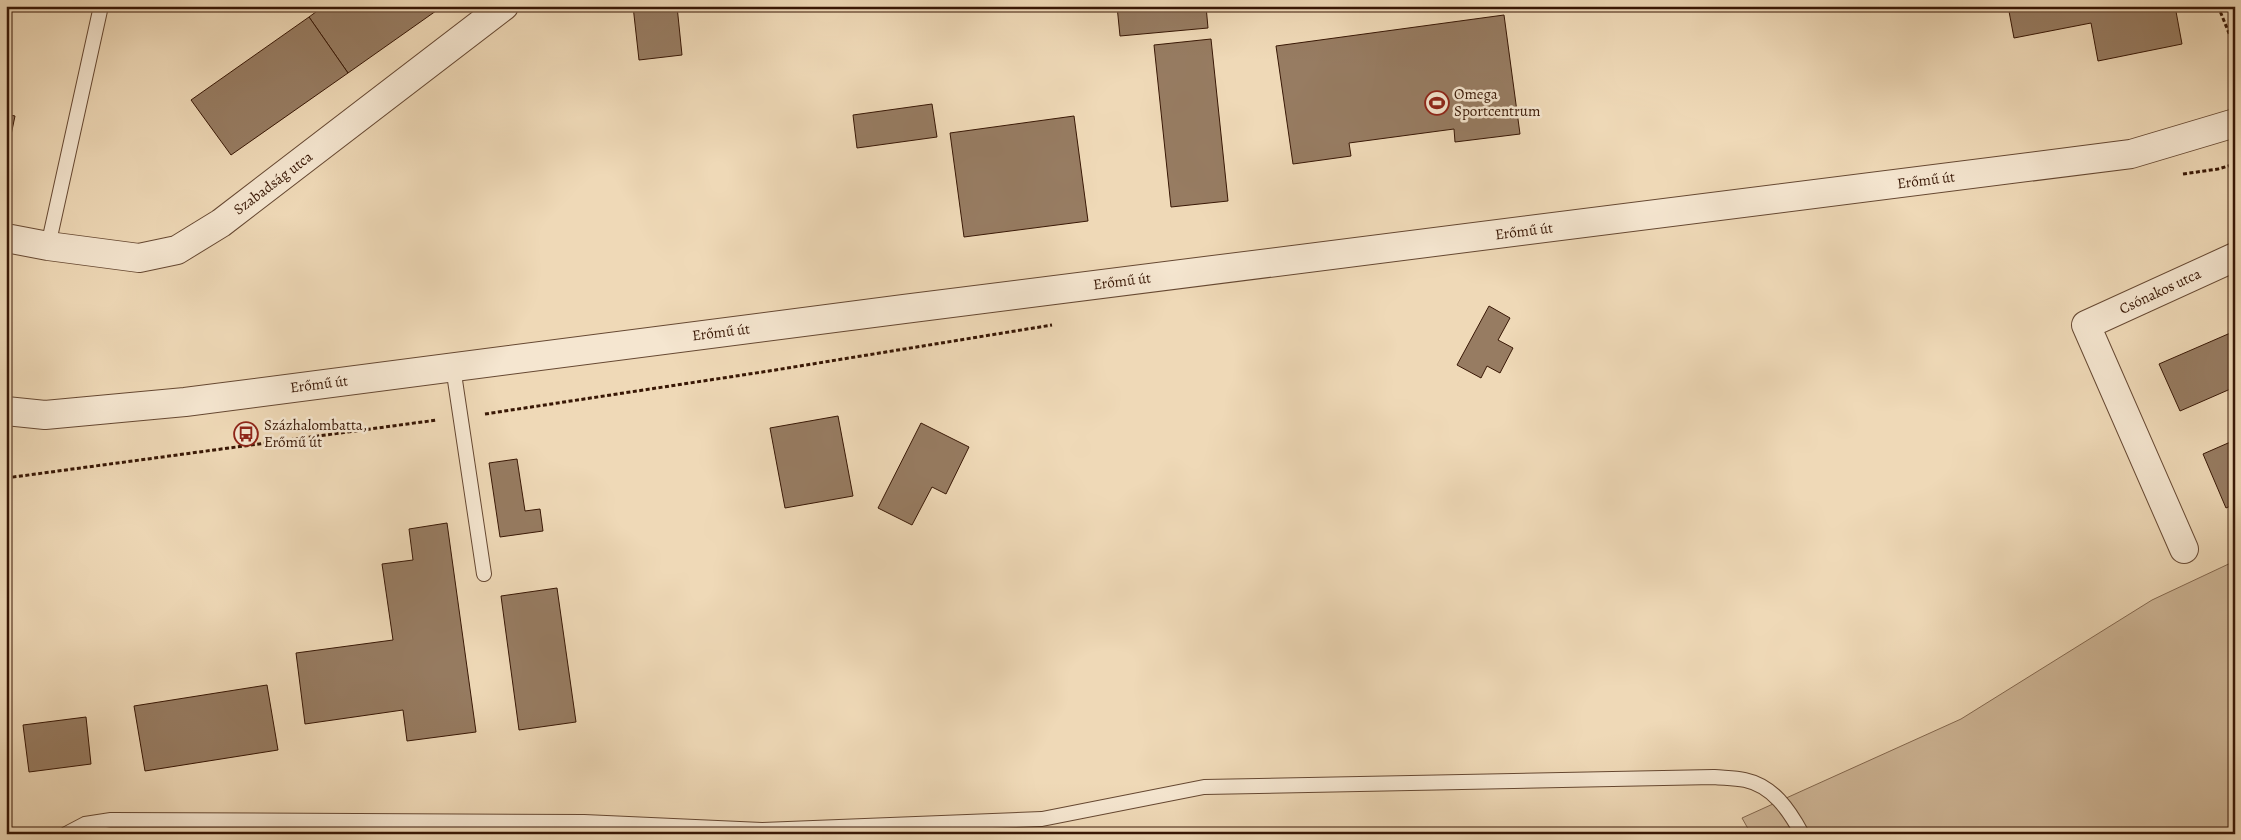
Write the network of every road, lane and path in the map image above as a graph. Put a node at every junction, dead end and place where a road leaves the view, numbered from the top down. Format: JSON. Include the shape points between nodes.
{"nodes":[{"id":1,"x":101,"y":6,"type":"edge"},
{"id":2,"x":504,"y":6,"type":"edge"},
{"id":3,"x":2218,"y":6,"type":"edge"},
{"id":4,"x":2235,"y":48,"type":"edge"},
{"id":5,"x":2235,"y":57,"type":"edge"},
{"id":6,"x":2234,"y":112,"type":"edge"},
{"id":7,"x":2235,"y":164,"type":"edge"},
{"id":8,"x":2178,"y":174,"type":"dead end"},
{"id":9,"x":6,"y":238,"type":"edge"},
{"id":10,"x":48,"y":246,"type":"junction"},
{"id":11,"x":2235,"y":257,"type":"edge"},
{"id":12,"x":1060,"y":323,"type":"dead end"},
{"id":13,"x":453,"y":367,"type":"junction"},
{"id":14,"x":6,"y":411,"type":"edge"},
{"id":15,"x":45,"y":415,"type":"junction"},
{"id":16,"x":460,"y":417,"type":"junction"},
{"id":17,"x":6,"y":419,"type":"edge"},
{"id":18,"x":6,"y":478,"type":"edge"},
{"id":19,"x":2184,"y":549,"type":"dead end"},
{"id":20,"x":484,"y":574,"type":"dead end"},
{"id":21,"x":66,"y":834,"type":"edge"},
{"id":22,"x":1802,"y":834,"type":"edge"}],
"edges":[{"from":1,"to":10,"type":"lane"},
{"from":2,"to":10,"type":"street","name":"Szabadság utca","via":[[221,223],[177,250],[139,258]]},
{"from":3,"to":4,"type":"path"},
{"from":5,"to":6,"type":"path","via":[[2231,85]]},
{"from":6,"to":13,"type":"street","name":"Erőmű út","via":[[2131,154]]},
{"from":7,"to":8,"type":"path"},
{"from":9,"to":10,"type":"street","name":"Szabadság utca"},
{"from":11,"to":19,"type":"street","name":"Csónakos utca","via":[[2086,325]]},
{"from":12,"to":16,"type":"path","via":[[769,372]]},
{"from":13,"to":15,"type":"street","name":"Erőmű út","via":[[185,402]]},
{"from":13,"to":16,"type":"lane"},
{"from":14,"to":15,"type":"street","name":"Erőmű út"},
{"from":15,"to":17,"type":"street"},
{"from":16,"to":18,"type":"path"},
{"from":16,"to":20,"type":"lane"},
{"from":21,"to":22,"type":"lane","via":[[85,824],[111,820],[584,822],[762,830],[1042,819],[1204,787],[1714,777],[1746,780],[1773,793],[1793,816]]}]}
